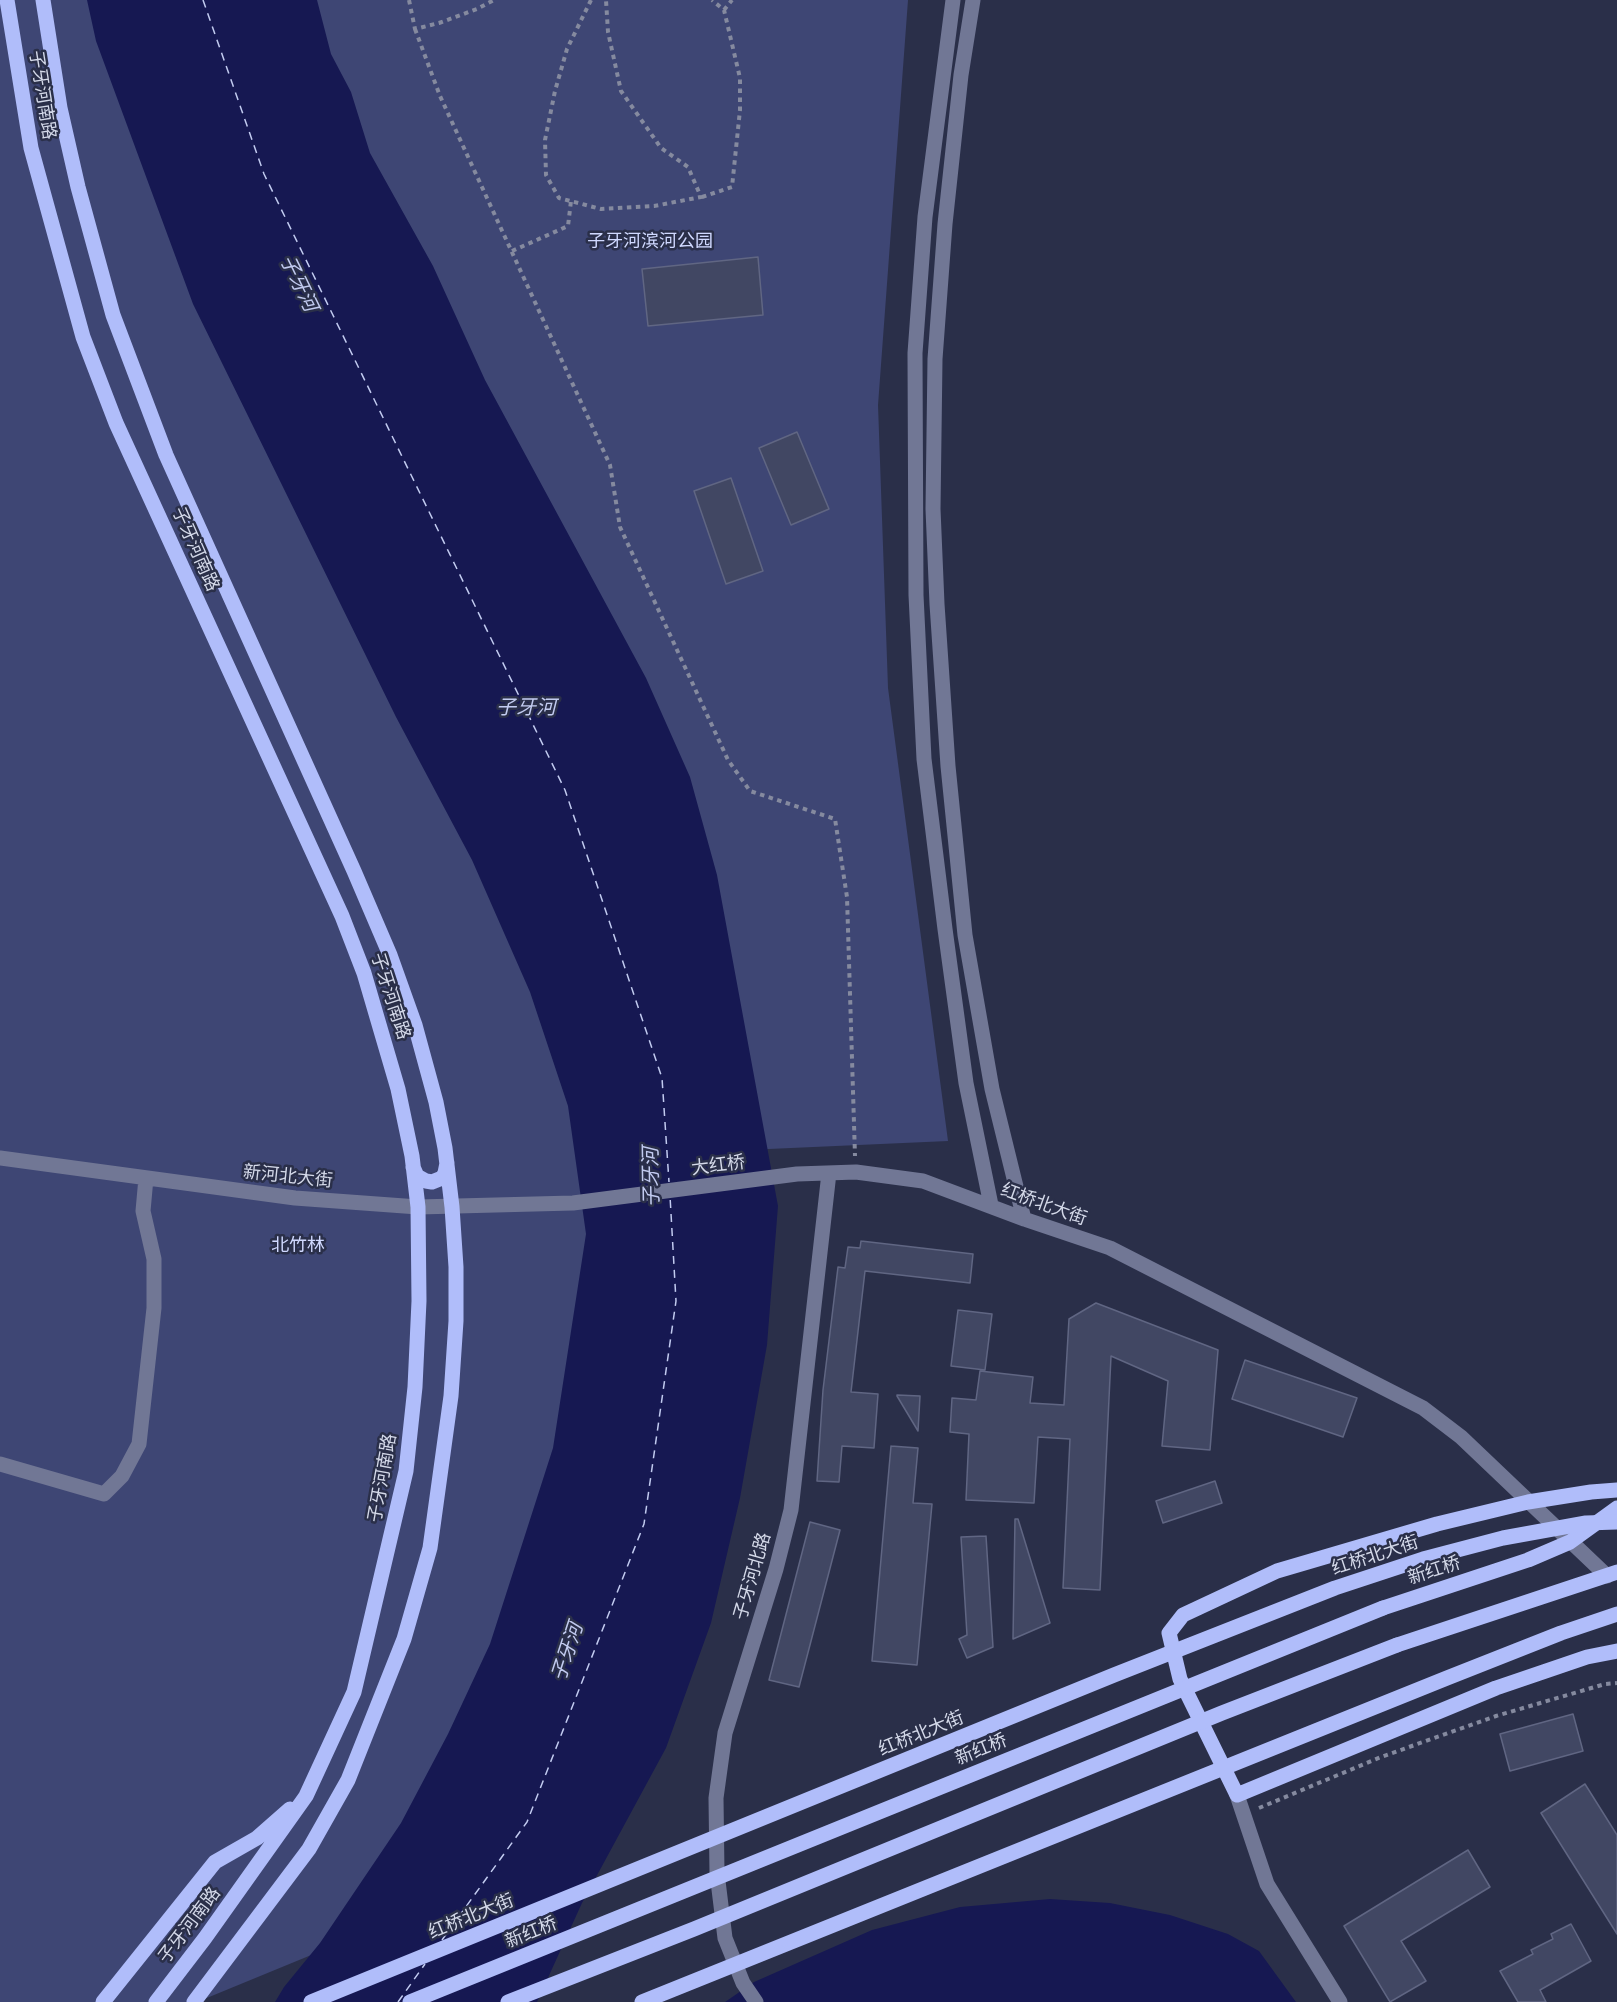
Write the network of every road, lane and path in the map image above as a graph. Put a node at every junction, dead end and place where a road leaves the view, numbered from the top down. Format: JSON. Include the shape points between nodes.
{"nodes":[{"id":1,"x":7,"y":0,"type":"edge"},
{"id":2,"x":43,"y":0,"type":"edge"},
{"id":3,"x":410,"y":0,"type":"edge"},
{"id":4,"x":494,"y":0,"type":"edge"},
{"id":5,"x":591,"y":0,"type":"edge"},
{"id":6,"x":606,"y":0,"type":"edge"},
{"id":7,"x":712,"y":0,"type":"edge"},
{"id":8,"x":732,"y":0,"type":"edge"},
{"id":9,"x":953,"y":0,"type":"edge"},
{"id":10,"x":973,"y":0,"type":"edge"},
{"id":11,"x":724,"y":10,"type":"junction"},
{"id":12,"x":415,"y":29,"type":"junction"},
{"id":13,"x":701,"y":197,"type":"junction"},
{"id":14,"x":571,"y":201,"type":"junction"},
{"id":15,"x":512,"y":251,"type":"junction"},
{"id":16,"x":0,"y":1158,"type":"edge"},
{"id":17,"x":447,"y":1163,"type":"junction"},
{"id":18,"x":413,"y":1167,"type":"junction"},
{"id":19,"x":856,"y":1172,"type":"junction"},
{"id":20,"x":829,"y":1173,"type":"junction"},
{"id":21,"x":797,"y":1174,"type":"joint"},
{"id":22,"x":146,"y":1179,"type":"junction"},
{"id":23,"x":573,"y":1203,"type":"joint"},
{"id":24,"x":991,"y":1206,"type":"junction"},
{"id":25,"x":418,"y":1207,"type":"junction"},
{"id":26,"x":452,"y":1207,"type":"junction"},
{"id":27,"x":1024,"y":1219,"type":"junction"},
{"id":28,"x":0,"y":1464,"type":"edge"},
{"id":29,"x":1617,"y":1490,"type":"edge"},
{"id":30,"x":1528,"y":1502,"type":"junction"},
{"id":31,"x":1617,"y":1508,"type":"edge"},
{"id":32,"x":1617,"y":1522,"type":"edge"},
{"id":33,"x":1570,"y":1542,"type":"junction"},
{"id":34,"x":1614,"y":1578,"type":"edge"},
{"id":35,"x":1617,"y":1614,"type":"edge"},
{"id":36,"x":1617,"y":1642,"type":"edge"},
{"id":37,"x":1617,"y":1651,"type":"edge"},
{"id":38,"x":1587,"y":1657,"type":"junction"},
{"id":39,"x":1617,"y":1683,"type":"edge"},
{"id":40,"x":1237,"y":1795,"type":"junction"},
{"id":41,"x":306,"y":1796,"type":"junction"},
{"id":42,"x":1244,"y":1814,"type":"junction"},
{"id":43,"x":103,"y":2002,"type":"edge"},
{"id":44,"x":156,"y":2002,"type":"edge"},
{"id":45,"x":194,"y":2002,"type":"edge"},
{"id":46,"x":310,"y":2002,"type":"edge"},
{"id":47,"x":410,"y":2002,"type":"edge"},
{"id":48,"x":508,"y":2002,"type":"edge"},
{"id":49,"x":642,"y":2002,"type":"edge"},
{"id":50,"x":756,"y":2002,"type":"edge"},
{"id":51,"x":1340,"y":2002,"type":"edge"}],
"edges":[{"from":1,"to":18,"type":"main road","name":"子牙河南路","via":[[31,148],[83,337],[116,423],[342,916],[381,1025]]},
{"from":2,"to":17,"type":"main road","name":"子牙河南路","via":[[65,131],[113,315],[166,455],[390,955],[426,1064]]},
{"from":3,"to":12,"type":"path"},
{"from":4,"to":12,"type":"path"},
{"from":5,"to":14,"type":"path","via":[[567,49],[545,140],[546,175],[559,198]]},
{"from":6,"to":13,"type":"path","via":[[608,32],[621,92],[661,148],[688,167]]},
{"from":7,"to":11,"type":"path"},
{"from":8,"to":11,"type":"path"},
{"from":9,"to":24,"type":"street","via":[[925,217],[915,353],[916,595],[924,759],[966,1083]]},
{"from":10,"to":27,"type":"street","via":[[946,213],[934,359],[933,509],[948,766],[965,935],[992,1089]]},
{"from":11,"to":13,"type":"path","via":[[740,78],[741,110],[732,187]]},
{"from":12,"to":15,"type":"path","via":[[440,96]]},
{"from":13,"to":14,"type":"path","via":[[654,206],[601,209]]},
{"from":14,"to":15,"type":"path","via":[[568,226]]},
{"from":15,"to":19,"type":"path","via":[[610,465],[620,527],[728,760],[750,791],[835,819],[847,897]]},
{"from":16,"to":22,"type":"street","name":"新河北大街"},
{"from":17,"to":18,"type":"main road","via":[[442,1178],[436,1181],[421,1179]]},
{"from":17,"to":26,"type":"main road","name":"子牙河南路"},
{"from":18,"to":25,"type":"main road","name":"子牙河南路"},
{"from":19,"to":20,"type":"street","name":"红桥北大街"},
{"from":19,"to":24,"type":"street","name":"红桥北大街","via":[[923,1180]]},
{"from":20,"to":21,"type":"street","name":"红桥北大街"},
{"from":20,"to":50,"type":"street","name":"子牙河北路","via":[[791,1510],[725,1733],[716,1798],[717,1873],[725,1938],[743,1983]]},
{"from":21,"to":23,"type":"street","name":"大红桥"},
{"from":22,"to":25,"type":"street","name":"新河北大街","via":[[295,1198]]},
{"from":22,"to":28,"type":"street","via":[[143,1211],[154,1259],[154,1308],[139,1444],[122,1476],[104,1494]]},
{"from":23,"to":26,"type":"street","name":"新河北大街"},
{"from":24,"to":27,"type":"street","name":"红桥北大街"},
{"from":25,"to":26,"type":"street","name":"新河北大街"},
{"from":25,"to":41,"type":"main road","name":"子牙河南路","via":[[416,1387],[406,1471],[354,1692]]},
{"from":26,"to":45,"type":"main road","name":"子牙河南路","via":[[456,1321],[451,1396],[430,1548],[404,1639],[348,1780],[309,1850]]},
{"from":27,"to":30,"type":"street","name":"红桥北大街","via":[[1110,1248],[1423,1407],[1461,1437]]},
{"from":29,"to":30,"type":"main road"},
{"from":30,"to":33,"type":"street","name":"红桥北大街"},
{"from":30,"to":40,"type":"main road","via":[[1277,1571],[1183,1615],[1169,1633],[1180,1679]]},
{"from":31,"to":33,"type":"main road","name":"新红桥"},
{"from":32,"to":46,"type":"main road","name":"红桥北大街","bridge":true,"via":[[1586,1523],[1503,1538],[1335,1588]]},
{"from":33,"to":34,"type":"street","name":"红桥北大街"},
{"from":33,"to":47,"type":"main road","name":"新红桥","bridge":true,"via":[[1383,1608]]},
{"from":34,"to":48,"type":"main road","bridge":true,"via":[[1397,1645]]},
{"from":35,"to":49,"type":"main road","bridge":true,"via":[[1447,1678]]},
{"from":36,"to":38,"type":"main road"},
{"from":37,"to":38,"type":"main road"},
{"from":38,"to":40,"type":"main road","via":[[1496,1688]]},
{"from":39,"to":42,"type":"path","via":[[1496,1716],[1381,1757]]},
{"from":40,"to":42,"type":"street"},
{"from":41,"to":43,"type":"main road","via":[[257,1838],[215,1863]]},
{"from":41,"to":44,"type":"main road","name":"子牙河南路"},
{"from":42,"to":51,"type":"street","via":[[1267,1884]]}]}
